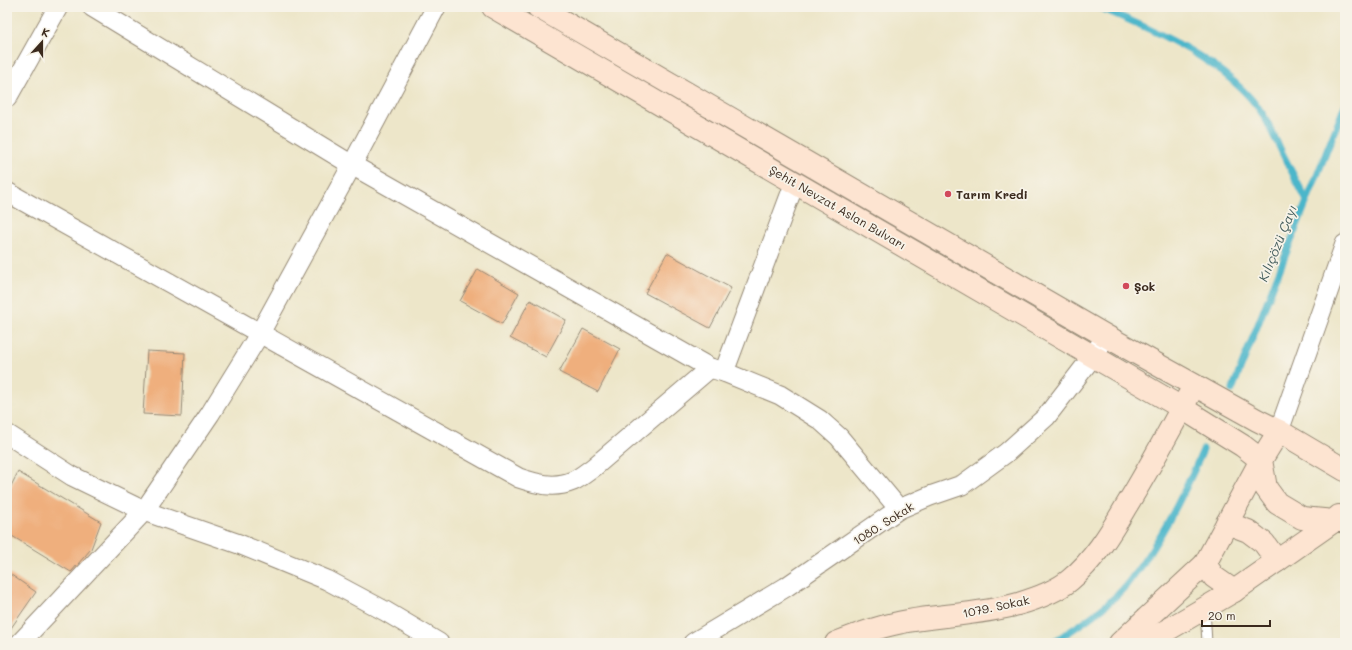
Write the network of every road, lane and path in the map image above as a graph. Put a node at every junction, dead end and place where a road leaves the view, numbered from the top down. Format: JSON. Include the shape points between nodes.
{"nodes":[{"id":1,"x":58,"y":7,"type":"edge"},
{"id":2,"x":92,"y":7,"type":"edge"},
{"id":3,"x":436,"y":7,"type":"edge"},
{"id":4,"x":493,"y":7,"type":"edge"},
{"id":5,"x":538,"y":7,"type":"edge"},
{"id":6,"x":7,"y":98,"type":"edge"},
{"id":7,"x":352,"y":165,"type":"junction"},
{"id":8,"x":795,"y":182,"type":"junction"},
{"id":9,"x":7,"y":192,"type":"edge"},
{"id":10,"x":1345,"y":244,"type":"edge"},
{"id":11,"x":260,"y":333,"type":"junction"},
{"id":12,"x":1106,"y":336,"type":"junction"},
{"id":13,"x":1093,"y":356,"type":"junction"},
{"id":14,"x":717,"y":370,"type":"junction"},
{"id":15,"x":1194,"y":385,"type":"junction"},
{"id":16,"x":1182,"y":408,"type":"junction"},
{"id":17,"x":1279,"y":431,"type":"junction"},
{"id":18,"x":7,"y":434,"type":"edge"},
{"id":19,"x":1261,"y":460,"type":"junction"},
{"id":20,"x":1345,"y":470,"type":"edge"},
{"id":21,"x":899,"y":509,"type":"junction"},
{"id":22,"x":144,"y":511,"type":"junction"},
{"id":23,"x":1341,"y":517,"type":"edge"},
{"id":24,"x":1227,"y":523,"type":"junction"},
{"id":25,"x":1277,"y":561,"type":"junction"},
{"id":26,"x":1205,"y":564,"type":"junction"},
{"id":27,"x":1234,"y":591,"type":"junction"},
{"id":28,"x":1205,"y":608,"type":"junction"},
{"id":29,"x":20,"y":643,"type":"edge"},
{"id":30,"x":439,"y":643,"type":"edge"},
{"id":31,"x":693,"y":643,"type":"edge"},
{"id":32,"x":836,"y":643,"type":"edge"},
{"id":33,"x":1120,"y":643,"type":"edge"},
{"id":34,"x":1144,"y":643,"type":"edge"},
{"id":35,"x":1207,"y":643,"type":"edge"}],
"edges":[{"from":1,"to":6,"type":"street"},
{"from":2,"to":7,"type":"street"},
{"from":3,"to":7,"type":"street"},
{"from":4,"to":8,"type":"main road","name":"Şehit Nevzat Aslan Bulvarı"},
{"from":5,"to":12,"type":"main road","name":"Şehit Nevzat Aslan Bulvarı"},
{"from":7,"to":11,"type":"street"},
{"from":7,"to":14,"type":"street"},
{"from":8,"to":13,"type":"main road","name":"Şehit Nevzat Aslan Bulvarı"},
{"from":8,"to":14,"type":"street"},
{"from":9,"to":11,"type":"street"},
{"from":10,"to":17,"type":"street"},
{"from":11,"to":14,"type":"street","via":[[519,478],[541,485],[559,485],[574,481]]},
{"from":11,"to":22,"type":"street","via":[[210,414]]},
{"from":12,"to":13,"type":"street","name":"1080. Sokak"},
{"from":12,"to":15,"type":"main road","name":"Şehit Nevzat Aslan Bulvarı"},
{"from":13,"to":16,"type":"main road","name":"Şehit Nevzat Aslan Bulvarı"},
{"from":13,"to":21,"type":"street","name":"1080. Sokak","via":[[1046,417],[1006,453],[962,485]]},
{"from":14,"to":21,"type":"street","via":[[780,395],[820,420],[839,437]]},
{"from":15,"to":16,"type":"main road","name":"1079. Sokak"},
{"from":15,"to":17,"type":"main road","name":"Şehit Nevzat Aslan Bulvarı"},
{"from":16,"to":19,"type":"main road","name":"Şehit Nevzat Aslan Bulvarı"},
{"from":16,"to":32,"type":"main road","name":"1079. Sokak","via":[[1112,529],[1090,561],[1070,581],[1047,594],[1018,604],[906,621]]},
{"from":17,"to":19,"type":"main road"},
{"from":17,"to":20,"type":"main road"},
{"from":18,"to":22,"type":"street","via":[[72,476]]},
{"from":19,"to":23,"type":"main road","via":[[1266,488],[1277,503],[1302,518]]},
{"from":19,"to":24,"type":"main road"},
{"from":21,"to":31,"type":"street","name":"1080. Sokak","via":[[786,587]]},
{"from":22,"to":29,"type":"street"},
{"from":22,"to":30,"type":"street","via":[[239,544],[327,580]]},
{"from":23,"to":25,"type":"main road"},
{"from":24,"to":25,"type":"main road","via":[[1248,531],[1259,539]]},
{"from":24,"to":26,"type":"main road"},
{"from":25,"to":27,"type":"main road"},
{"from":26,"to":27,"type":"main road","via":[[1214,577]]},
{"from":26,"to":33,"type":"main road"},
{"from":27,"to":28,"type":"main road"},
{"from":28,"to":34,"type":"main road"},
{"from":28,"to":35,"type":"lane"}]}
